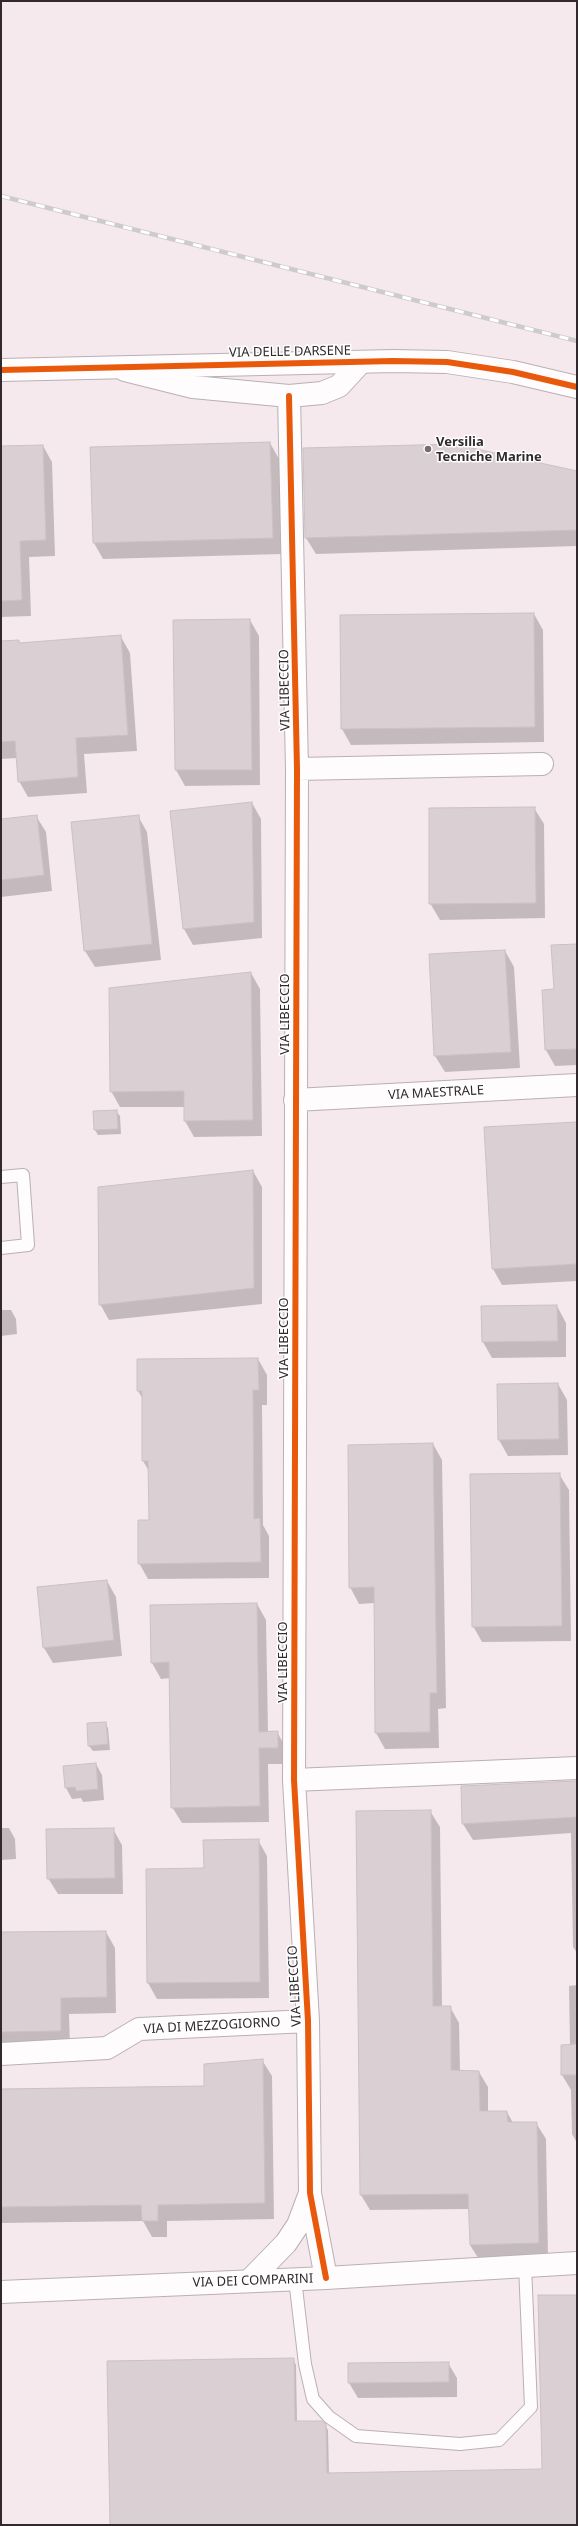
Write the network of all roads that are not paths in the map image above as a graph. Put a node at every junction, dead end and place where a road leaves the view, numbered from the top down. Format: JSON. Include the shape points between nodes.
{"nodes":[{"id":1,"x":361,"y":362,"type":"junction"},
{"id":2,"x":111,"y":367,"type":"junction"},
{"id":3,"x":1,"y":370,"type":"edge"},
{"id":4,"x":577,"y":387,"type":"edge"},
{"id":5,"x":290,"y":396,"type":"junction"},
{"id":6,"x":542,"y":764,"type":"dead end"},
{"id":7,"x":298,"y":770,"type":"junction"},
{"id":8,"x":577,"y":1085,"type":"edge"},
{"id":9,"x":295,"y":1100,"type":"junction"},
{"id":10,"x":1,"y":1178,"type":"edge"},
{"id":11,"x":1,"y":1248,"type":"edge"},
{"id":12,"x":577,"y":1768,"type":"edge"},
{"id":13,"x":294,"y":1780,"type":"junction"},
{"id":14,"x":308,"y":2021,"type":"junction"},
{"id":15,"x":1,"y":2054,"type":"edge"},
{"id":16,"x":310,"y":2193,"type":"junction"},
{"id":17,"x":577,"y":2263,"type":"edge"},
{"id":18,"x":524,"y":2266,"type":"junction"},
{"id":19,"x":326,"y":2278,"type":"junction"},
{"id":20,"x":295,"y":2279,"type":"junction"},
{"id":21,"x":250,"y":2280,"type":"junction"},
{"id":22,"x":1,"y":2292,"type":"edge"}],
"edges":[{"from":1,"to":2,"type":"street","name":"VIA DELLE DARSENE"},
{"from":1,"to":4,"type":"street","name":"VIA DELLE DARSENE","via":[[466,364]]},
{"from":1,"to":5,"type":"street","via":[[339,386],[322,393]]},
{"from":2,"to":3,"type":"street","name":"VIA DELLE DARSENE"},
{"from":2,"to":5,"type":"street","via":[[193,387]]},
{"from":5,"to":7,"type":"street","name":"VIA LIBECCIO"},
{"from":6,"to":7,"type":"street"},
{"from":7,"to":9,"type":"street","name":"VIA LIBECCIO"},
{"from":8,"to":9,"type":"street","name":"VIA MAESTRALE"},
{"from":9,"to":13,"type":"street","name":"VIA LIBECCIO"},
{"from":10,"to":11,"type":"lane","via":[[23,1175],[28,1245]]},
{"from":12,"to":13,"type":"street"},
{"from":13,"to":14,"type":"street","name":"VIA LIBECCIO"},
{"from":14,"to":15,"type":"street","name":"VIA DI MEZZOGIORNO","via":[[139,2029],[107,2048]]},
{"from":14,"to":16,"type":"street","name":"VIA LIBECCIO"},
{"from":16,"to":19,"type":"street","name":"VIA LIBECCIO"},
{"from":16,"to":21,"type":"street","name":"VIA LIBECCIO","via":[[298,2226],[286,2243]]},
{"from":17,"to":18,"type":"street","name":"VIA DEI COMPARINI"},
{"from":18,"to":19,"type":"street","name":"VIA DEI COMPARINI"},
{"from":18,"to":20,"type":"lane","via":[[531,2407],[499,2440],[460,2444],[356,2436],[329,2417],[313,2399]]},
{"from":19,"to":20,"type":"street","name":"VIA DEI COMPARINI"},
{"from":20,"to":21,"type":"street","name":"VIA DEI COMPARINI"},
{"from":21,"to":22,"type":"street","name":"VIA DEI COMPARINI"}]}
